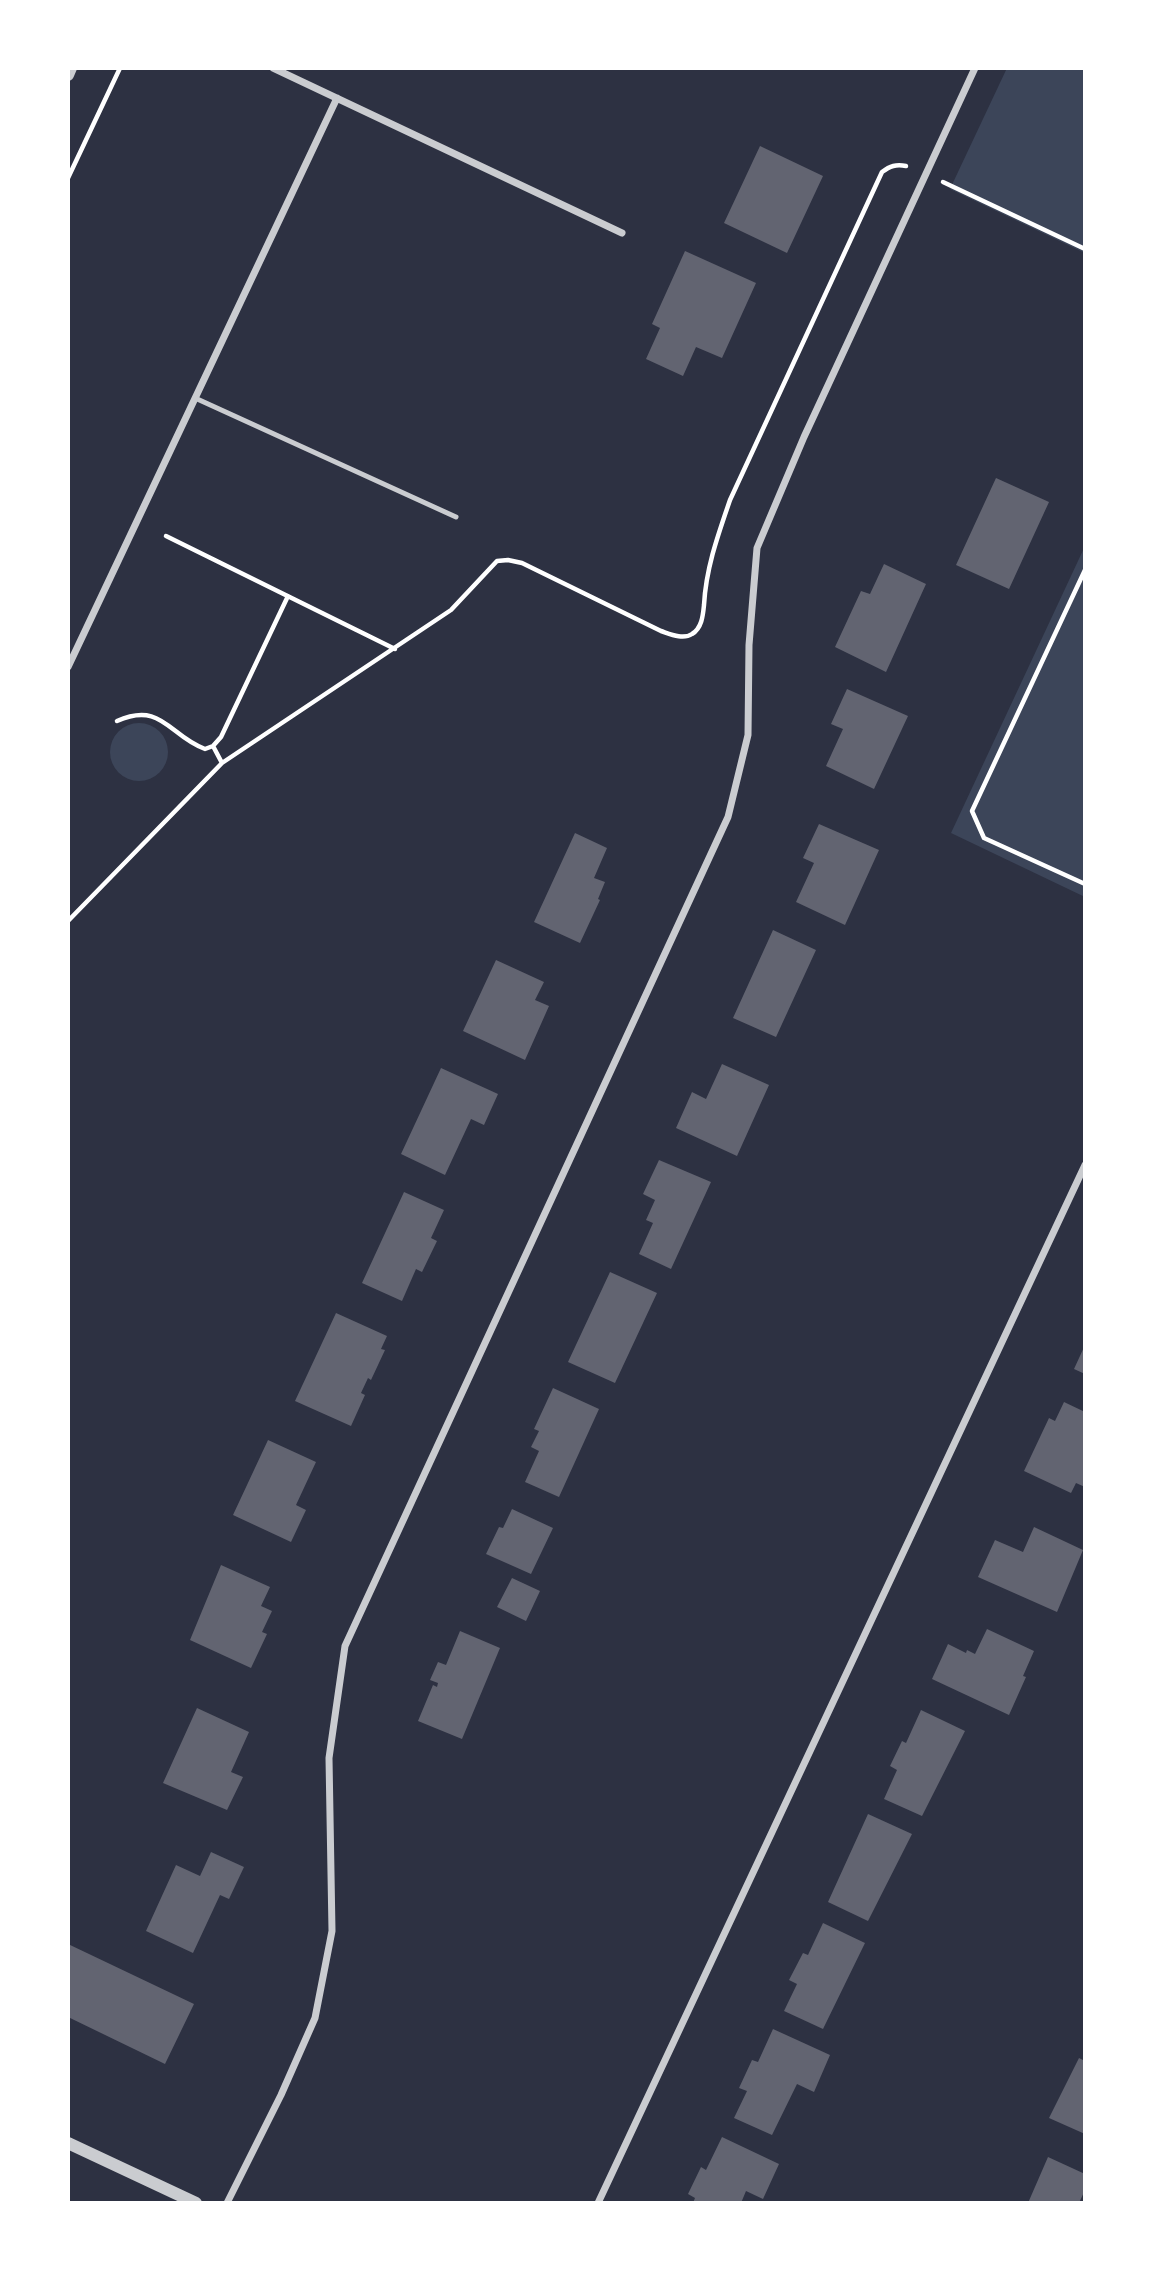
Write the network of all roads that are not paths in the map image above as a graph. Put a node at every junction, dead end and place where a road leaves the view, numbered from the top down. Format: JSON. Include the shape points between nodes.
{"nodes":[{"id":1,"x":71,"y":68,"type":"edge"},
{"id":2,"x":273,"y":68,"type":"edge"},
{"id":3,"x":975,"y":68,"type":"edge"},
{"id":4,"x":68,"y":75,"type":"edge"},
{"id":5,"x":337,"y":98,"type":"junction"},
{"id":6,"x":622,"y":233,"type":"dead end"},
{"id":7,"x":195,"y":398,"type":"junction"},
{"id":8,"x":456,"y":517,"type":"dead end"},
{"id":9,"x":68,"y":667,"type":"edge"},
{"id":10,"x":1085,"y":1165,"type":"edge"},
{"id":11,"x":68,"y":2143,"type":"edge"},
{"id":12,"x":196,"y":2203,"type":"edge"},
{"id":13,"x":227,"y":2203,"type":"edge"},
{"id":14,"x":597,"y":2203,"type":"edge"}],
"edges":[{"from":1,"to":4,"type":"street"},
{"from":2,"to":5,"type":"street"},
{"from":3,"to":13,"type":"street","via":[[757,548],[748,735],[728,817],[345,1646],[329,1758],[332,1931],[315,2018]]},
{"from":5,"to":6,"type":"street"},
{"from":5,"to":7,"type":"street"},
{"from":7,"to":8,"type":"lane"},
{"from":7,"to":9,"type":"street"},
{"from":10,"to":14,"type":"street"},
{"from":11,"to":12,"type":"street"}]}
